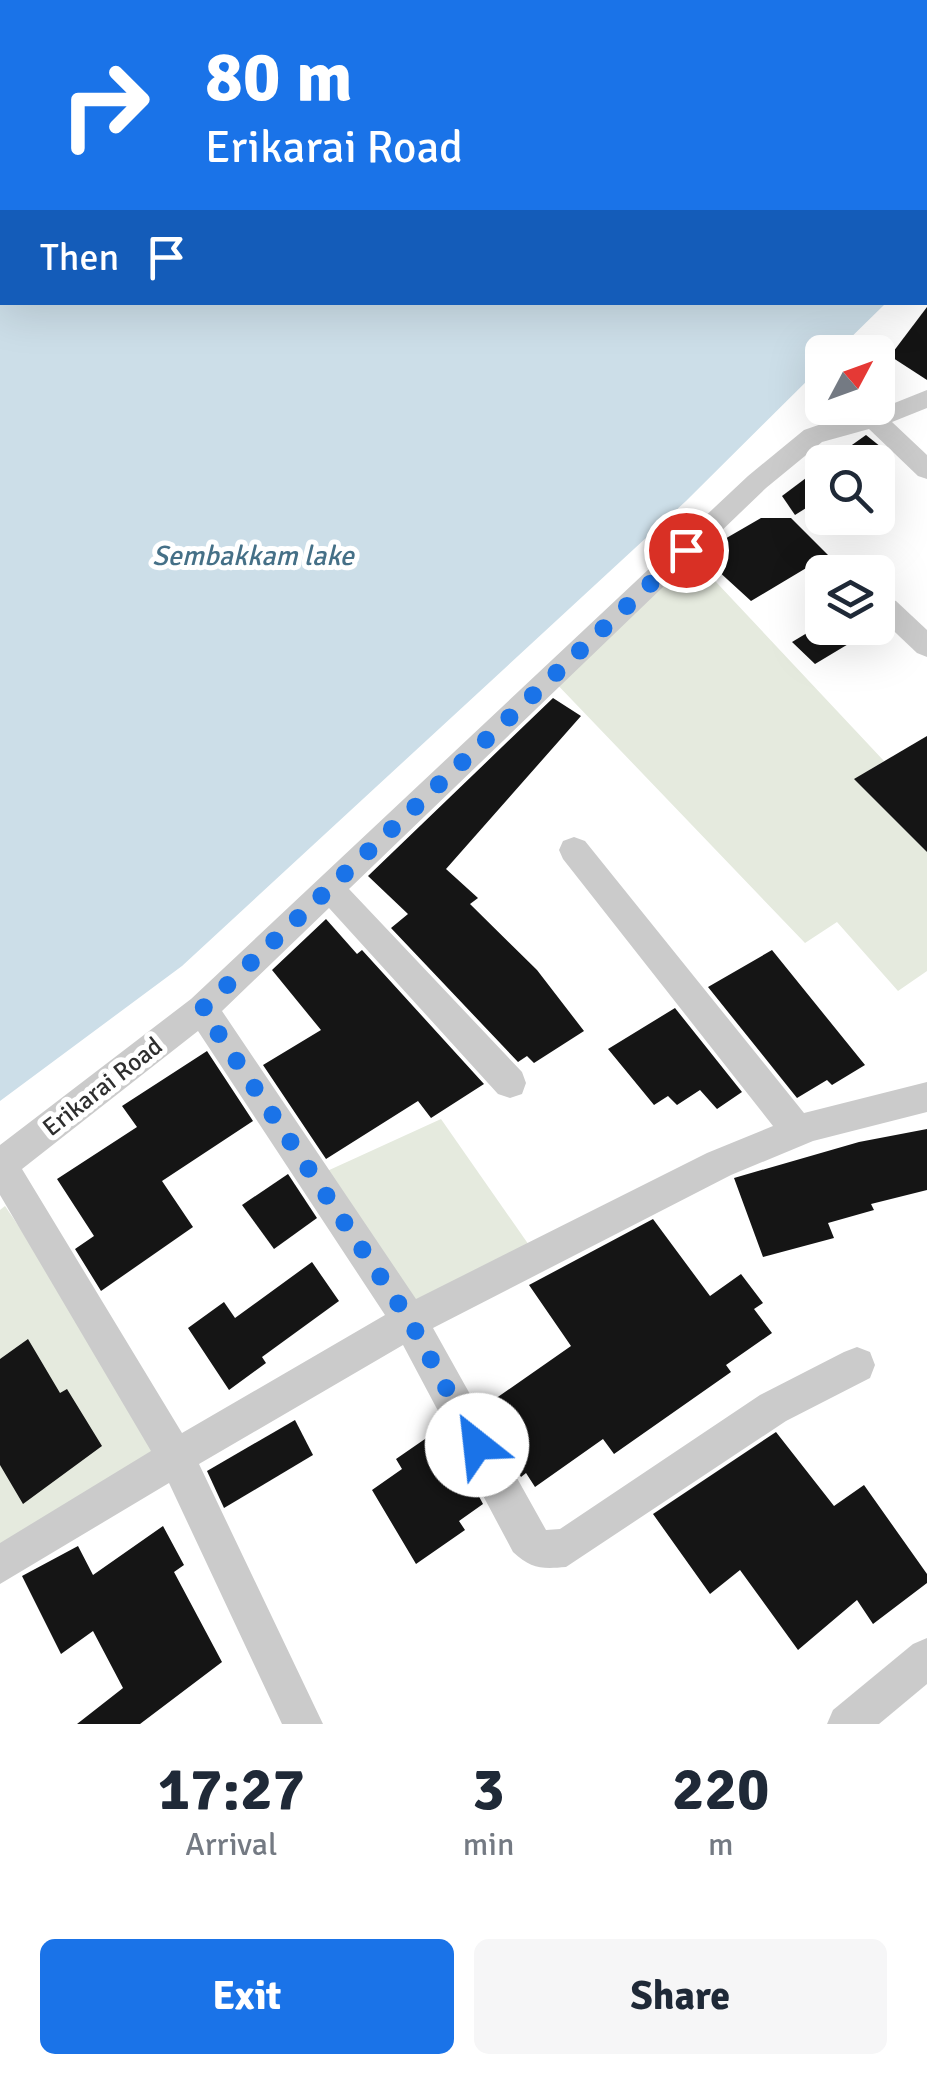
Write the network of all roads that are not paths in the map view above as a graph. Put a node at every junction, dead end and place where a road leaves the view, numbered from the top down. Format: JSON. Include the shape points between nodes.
{"nodes":[{"id":1,"x":927,"y":398,"type":"edge"},
{"id":2,"x":895,"y":412,"type":"edge"},
{"id":3,"x":845,"y":425,"type":"edge"},
{"id":4,"x":880,"y":425,"type":"edge"},
{"id":5,"x":927,"y":470,"type":"edge"},
{"id":6,"x":895,"y":616,"type":"edge"},
{"id":7,"x":927,"y":646,"type":"edge"},
{"id":8,"x":574,"y":850,"type":"dead end"},
{"id":9,"x":330,"y":889,"type":"junction"},
{"id":10,"x":202,"y":1009,"type":"junction"},
{"id":11,"x":510,"y":1083,"type":"dead end"},
{"id":12,"x":927,"y":1097,"type":"edge"},
{"id":13,"x":798,"y":1132,"type":"junction"},
{"id":14,"x":0,"y":1165,"type":"edge"},
{"id":15,"x":410,"y":1321,"type":"junction"},
{"id":16,"x":857,"y":1366,"type":"dead end"},
{"id":17,"x":176,"y":1457,"type":"junction"},
{"id":18,"x":0,"y":1565,"type":"edge"},
{"id":19,"x":927,"y":1658,"type":"edge"},
{"id":20,"x":303,"y":1724,"type":"edge"},
{"id":21,"x":847,"y":1724,"type":"edge"}],
"edges":[{"from":1,"to":2,"type":"street","name":"Erikarai Road"},
{"from":3,"to":9,"type":"street","name":"Erikarai Road","via":[[814,436],[757,482]]},
{"from":4,"to":5,"type":"street"},
{"from":6,"to":7,"type":"street"},
{"from":8,"to":13,"type":"street"},
{"from":9,"to":10,"type":"street","name":"Erikarai Road"},
{"from":9,"to":11,"type":"street"},
{"from":10,"to":14,"type":"street","name":"Erikarai Road"},
{"from":10,"to":15,"type":"street"},
{"from":12,"to":13,"type":"street"},
{"from":13,"to":15,"type":"street","via":[[719,1164]]},
{"from":14,"to":17,"type":"street"},
{"from":15,"to":16,"type":"street","via":[[528,1538],[548,1552],[566,1548],[773,1408]]},
{"from":15,"to":17,"type":"street"},
{"from":17,"to":18,"type":"street"},
{"from":17,"to":20,"type":"street"},
{"from":19,"to":21,"type":"street"}]}
